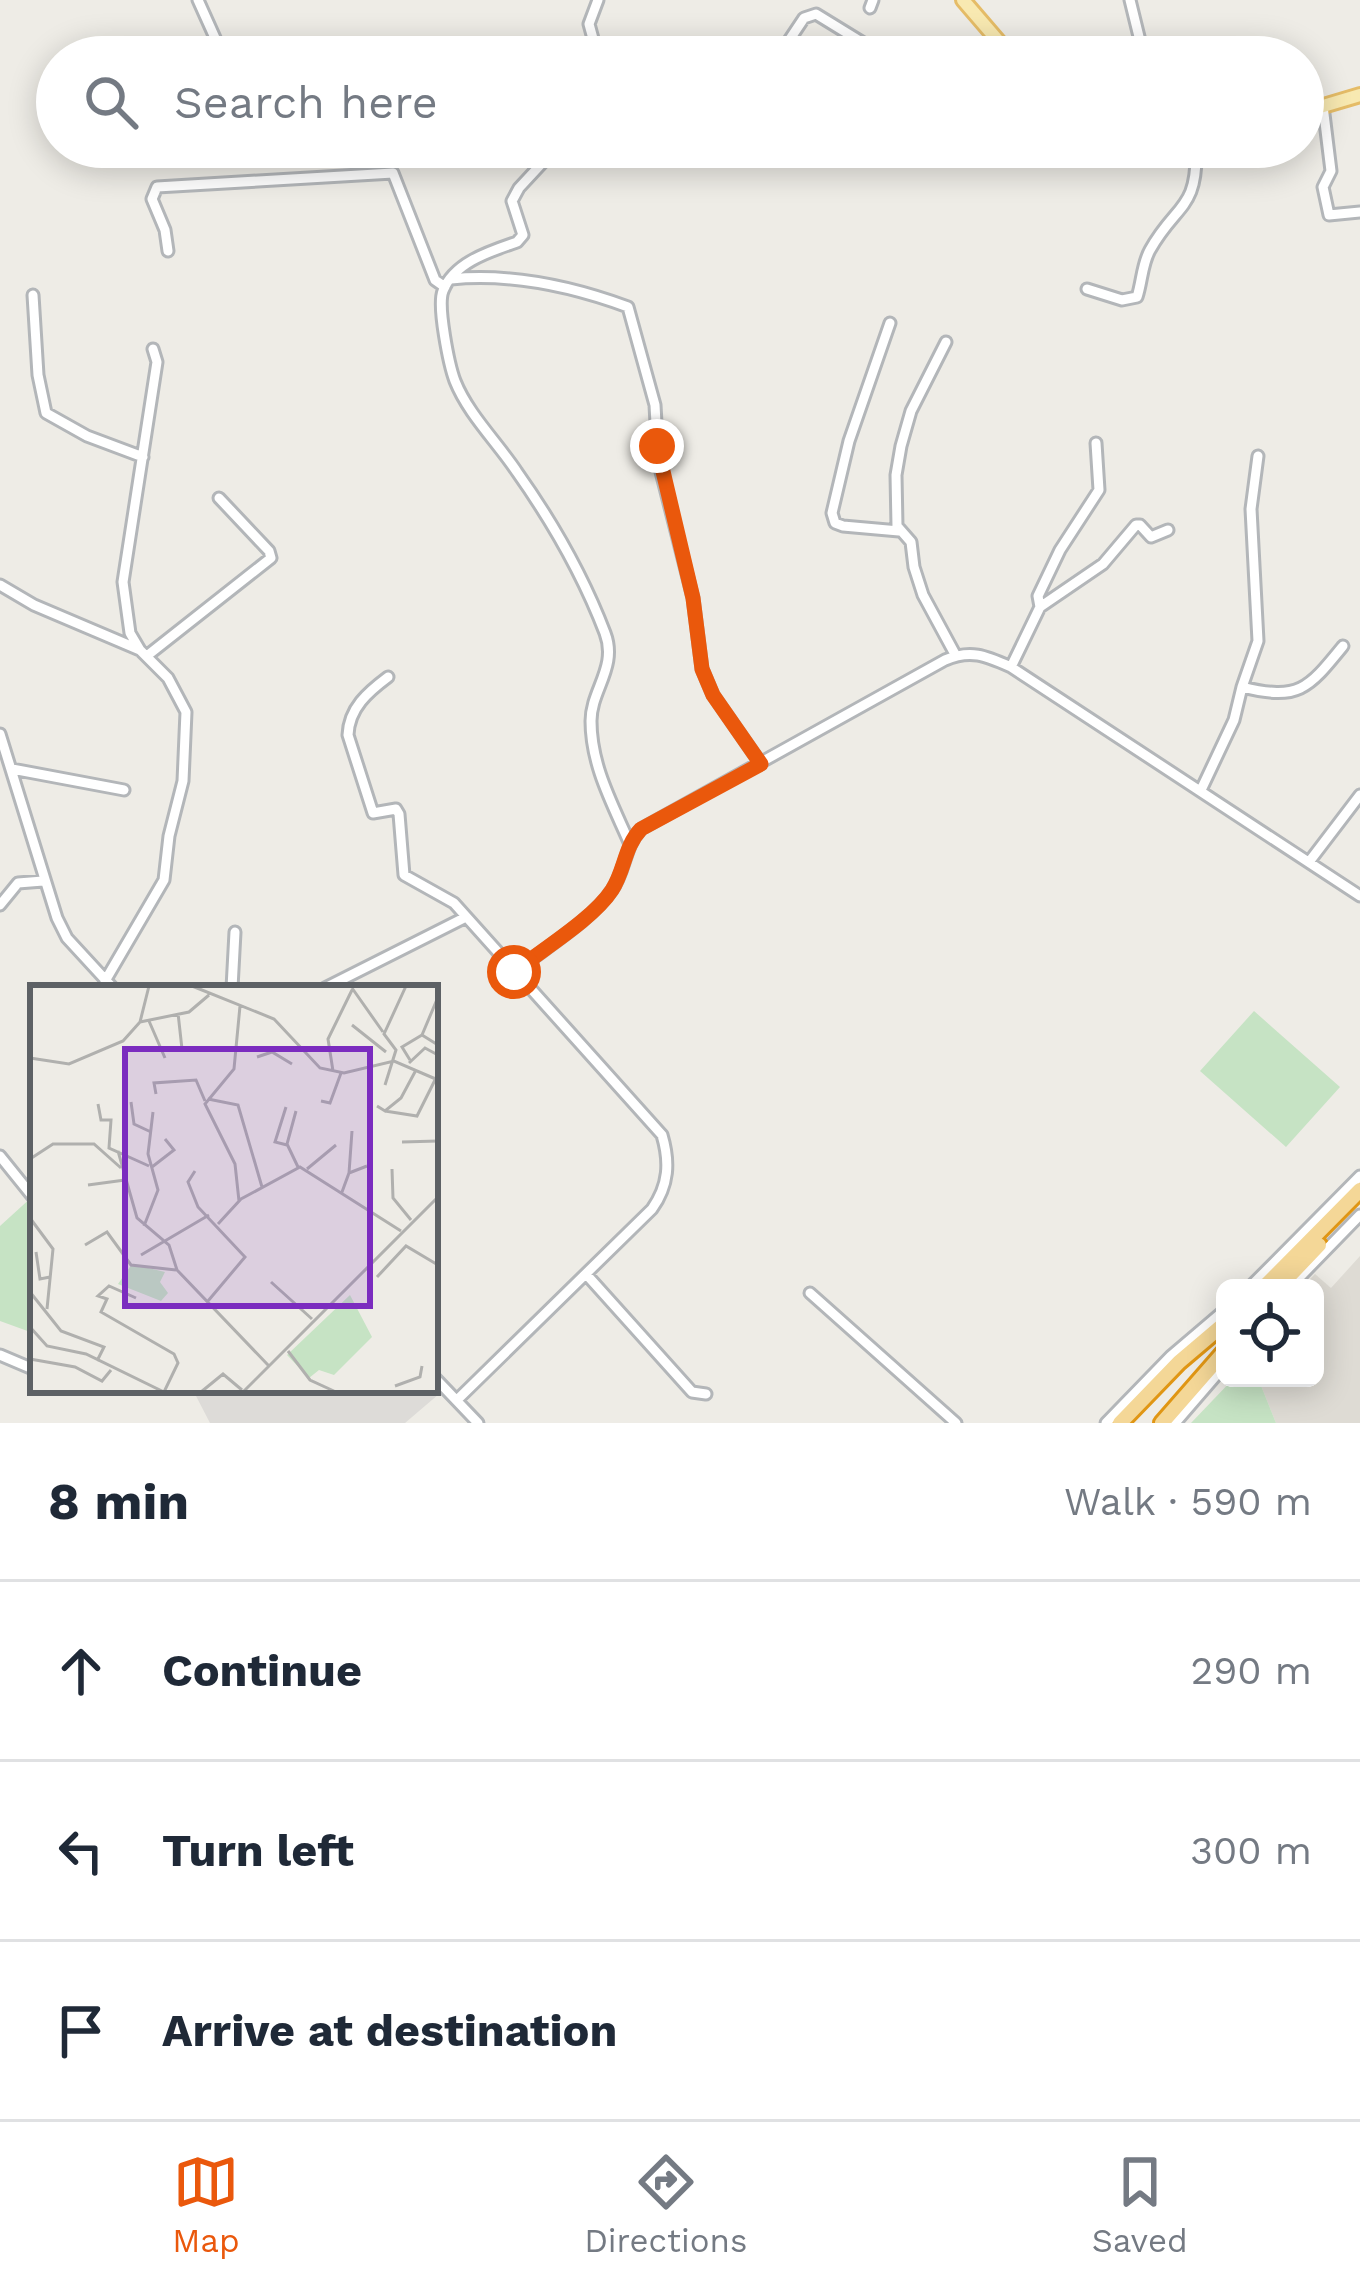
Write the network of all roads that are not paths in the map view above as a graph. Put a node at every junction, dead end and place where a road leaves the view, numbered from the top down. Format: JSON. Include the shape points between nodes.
{"nodes":[{"id":1,"x":199,"y":0,"type":"edge"},
{"id":2,"x":598,"y":0,"type":"edge"},
{"id":3,"x":963,"y":0,"type":"edge"},
{"id":4,"x":1130,"y":0,"type":"edge"},
{"id":5,"x":214,"y":36,"type":"edge"},
{"id":6,"x":592,"y":36,"type":"edge"},
{"id":7,"x":793,"y":36,"type":"edge"},
{"id":8,"x":852,"y":36,"type":"edge"},
{"id":9,"x":991,"y":36,"type":"edge"},
{"id":10,"x":1139,"y":36,"type":"edge"},
{"id":11,"x":1360,"y":94,"type":"edge"},
{"id":12,"x":1324,"y":106,"type":"edge"},
{"id":13,"x":1324,"y":114,"type":"edge"},
{"id":14,"x":540,"y":168,"type":"edge"},
{"id":15,"x":1195,"y":168,"type":"edge"},
{"id":16,"x":1360,"y":212,"type":"edge"},
{"id":17,"x":168,"y":251,"type":"dead end"},
{"id":18,"x":448,"y":283,"type":"junction"},
{"id":19,"x":1087,"y":289,"type":"dead end"},
{"id":20,"x":33,"y":295,"type":"dead end"},
{"id":21,"x":890,"y":323,"type":"dead end"},
{"id":22,"x":946,"y":342,"type":"dead end"},
{"id":23,"x":153,"y":349,"type":"dead end"},
{"id":24,"x":1096,"y":443,"type":"dead end"},
{"id":25,"x":1258,"y":456,"type":"dead end"},
{"id":26,"x":143,"y":457,"type":"junction"},
{"id":27,"x":219,"y":498,"type":"dead end"},
{"id":28,"x":688,"y":501,"type":"dead end"},
{"id":29,"x":671,"y":502,"type":"junction"},
{"id":30,"x":1168,"y":530,"type":"dead end"},
{"id":31,"x":899,"y":531,"type":"junction"},
{"id":32,"x":0,"y":585,"type":"edge"},
{"id":33,"x":1040,"y":607,"type":"junction"},
{"id":34,"x":1343,"y":646,"type":"dead end"},
{"id":35,"x":144,"y":652,"type":"junction"},
{"id":36,"x":956,"y":656,"type":"junction"},
{"id":37,"x":1011,"y":667,"type":"junction"},
{"id":38,"x":388,"y":676,"type":"dead end"},
{"id":39,"x":1242,"y":687,"type":"junction"},
{"id":40,"x":0,"y":734,"type":"edge"},
{"id":41,"x":761,"y":764,"type":"junction"},
{"id":42,"x":12,"y":769,"type":"junction"},
{"id":43,"x":124,"y":790,"type":"dead end"},
{"id":44,"x":1201,"y":790,"type":"junction"},
{"id":45,"x":1360,"y":795,"type":"edge"},
{"id":46,"x":629,"y":842,"type":"junction"},
{"id":47,"x":1309,"y":862,"type":"junction"},
{"id":48,"x":44,"y":881,"type":"junction"},
{"id":49,"x":1360,"y":896,"type":"edge"},
{"id":50,"x":0,"y":905,"type":"edge"},
{"id":51,"x":464,"y":918,"type":"junction"},
{"id":52,"x":235,"y":932,"type":"dead end"},
{"id":53,"x":514,"y":972,"type":"junction"},
{"id":54,"x":109,"y":984,"type":"edge"},
{"id":55,"x":232,"y":985,"type":"edge"},
{"id":56,"x":332,"y":985,"type":"edge"},
{"id":57,"x":0,"y":1156,"type":"edge"},
{"id":58,"x":1360,"y":1176,"type":"edge"},
{"id":59,"x":1360,"y":1190,"type":"edge"},
{"id":60,"x":30,"y":1193,"type":"edge"},
{"id":61,"x":1360,"y":1202,"type":"edge"},
{"id":62,"x":1360,"y":1215,"type":"edge"},
{"id":63,"x":586,"y":1274,"type":"junction"},
{"id":64,"x":1258,"y":1279,"type":"edge"},
{"id":65,"x":1272,"y":1279,"type":"edge"},
{"id":66,"x":1287,"y":1279,"type":"edge"},
{"id":67,"x":1298,"y":1279,"type":"edge"},
{"id":68,"x":810,"y":1293,"type":"dead end"},
{"id":69,"x":1216,"y":1318,"type":"edge"},
{"id":70,"x":1216,"y":1331,"type":"edge"},
{"id":71,"x":1193,"y":1350,"type":"junction"},
{"id":72,"x":1176,"y":1352,"type":"junction"},
{"id":73,"x":0,"y":1355,"type":"edge"},
{"id":74,"x":1216,"y":1362,"type":"edge"},
{"id":75,"x":30,"y":1368,"type":"edge"},
{"id":76,"x":1216,"y":1372,"type":"edge"},
{"id":77,"x":1216,"y":1376,"type":"edge"},
{"id":78,"x":1202,"y":1379,"type":"junction"},
{"id":79,"x":438,"y":1381,"type":"edge"},
{"id":80,"x":706,"y":1394,"type":"dead end"},
{"id":81,"x":457,"y":1400,"type":"junction"},
{"id":82,"x":478,"y":1423,"type":"edge"},
{"id":83,"x":956,"y":1423,"type":"edge"},
{"id":84,"x":1106,"y":1423,"type":"edge"},
{"id":85,"x":1120,"y":1423,"type":"edge"},
{"id":86,"x":1162,"y":1423,"type":"edge"},
{"id":87,"x":1175,"y":1423,"type":"edge"}],
"edges":[{"from":1,"to":5,"type":"street"},
{"from":2,"to":6,"type":"street"},
{"from":3,"to":9,"type":"main road"},
{"from":4,"to":10,"type":"street"},
{"from":7,"to":8,"type":"street","via":[[816,14]]},
{"from":11,"to":12,"type":"main road"},
{"from":13,"to":16,"type":"street","via":[[1329,215]]},
{"from":14,"to":18,"type":"street","via":[[512,201],[523,235],[466,263]]},
{"from":15,"to":19,"type":"street","via":[[1184,208],[1151,246],[1137,297]]},
{"from":17,"to":18,"type":"street","via":[[152,199],[157,188],[393,172],[435,280]]},
{"from":18,"to":29,"type":"street","via":[[533,280],[628,307]]},
{"from":18,"to":46,"type":"street","via":[[441,306],[455,381],[521,476],[608,638],[608,670],[591,716],[593,760]]},
{"from":20,"to":26,"type":"street","via":[[46,413]]},
{"from":21,"to":31,"type":"street","via":[[832,513],[835,524]]},
{"from":22,"to":31,"type":"street","via":[[901,446]]},
{"from":23,"to":26,"type":"street","via":[[158,362]]},
{"from":24,"to":33,"type":"street","via":[[1099,490],[1060,550]]},
{"from":25,"to":39,"type":"street","via":[[1251,509],[1258,641]]},
{"from":26,"to":35,"type":"street","via":[[123,582],[130,633]]},
{"from":27,"to":35,"type":"street","via":[[271,558]]},
{"from":28,"to":29,"type":"street"},
{"from":29,"to":41,"type":"street","via":[[702,669]]},
{"from":30,"to":33,"type":"street","via":[[1151,537],[1136,526],[1103,564]]},
{"from":31,"to":36,"type":"street","via":[[911,542],[923,595]]},
{"from":32,"to":35,"type":"street"},
{"from":33,"to":37,"type":"street"},
{"from":34,"to":39,"type":"street","via":[[1297,692]]},
{"from":35,"to":54,"type":"street","via":[[186,712],[183,781],[164,880]]},
{"from":36,"to":37,"type":"street","via":[[983,654]]},
{"from":36,"to":41,"type":"street"},
{"from":37,"to":44,"type":"street"},
{"from":38,"to":51,"type":"street","via":[[363,697],[348,725],[356,766],[373,813],[399,814],[404,875],[454,903]]},
{"from":39,"to":44,"type":"street"},
{"from":40,"to":42,"type":"street"},
{"from":41,"to":46,"type":"street"},
{"from":42,"to":43,"type":"street"},
{"from":42,"to":48,"type":"street"},
{"from":44,"to":47,"type":"street"},
{"from":45,"to":47,"type":"street"},
{"from":46,"to":53,"type":"street","via":[[603,902]]},
{"from":47,"to":49,"type":"street"},
{"from":48,"to":50,"type":"street","via":[[18,883]]},
{"from":48,"to":54,"type":"street","via":[[67,938]]},
{"from":51,"to":53,"type":"street"},
{"from":51,"to":56,"type":"street"},
{"from":52,"to":55,"type":"street"},
{"from":53,"to":63,"type":"street","via":[[662,1135],[667,1151],[661,1196]]},
{"from":57,"to":60,"type":"street"},
{"from":58,"to":64,"type":"street"},
{"from":59,"to":65,"type":"highway"},
{"from":61,"to":66,"type":"highway"},
{"from":62,"to":67,"type":"street"},
{"from":63,"to":80,"type":"street","via":[[692,1392]]},
{"from":63,"to":81,"type":"street"},
{"from":68,"to":83,"type":"street"},
{"from":69,"to":72,"type":"street"},
{"from":70,"to":71,"type":"highway"},
{"from":71,"to":72,"type":"street"},
{"from":71,"to":85,"type":"highway"},
{"from":72,"to":84,"type":"street"},
{"from":73,"to":75,"type":"street"},
{"from":74,"to":78,"type":"highway"},
{"from":76,"to":78,"type":"street"},
{"from":77,"to":87,"type":"street"},
{"from":78,"to":86,"type":"highway"},
{"from":79,"to":81,"type":"street"},
{"from":81,"to":82,"type":"street"}]}
